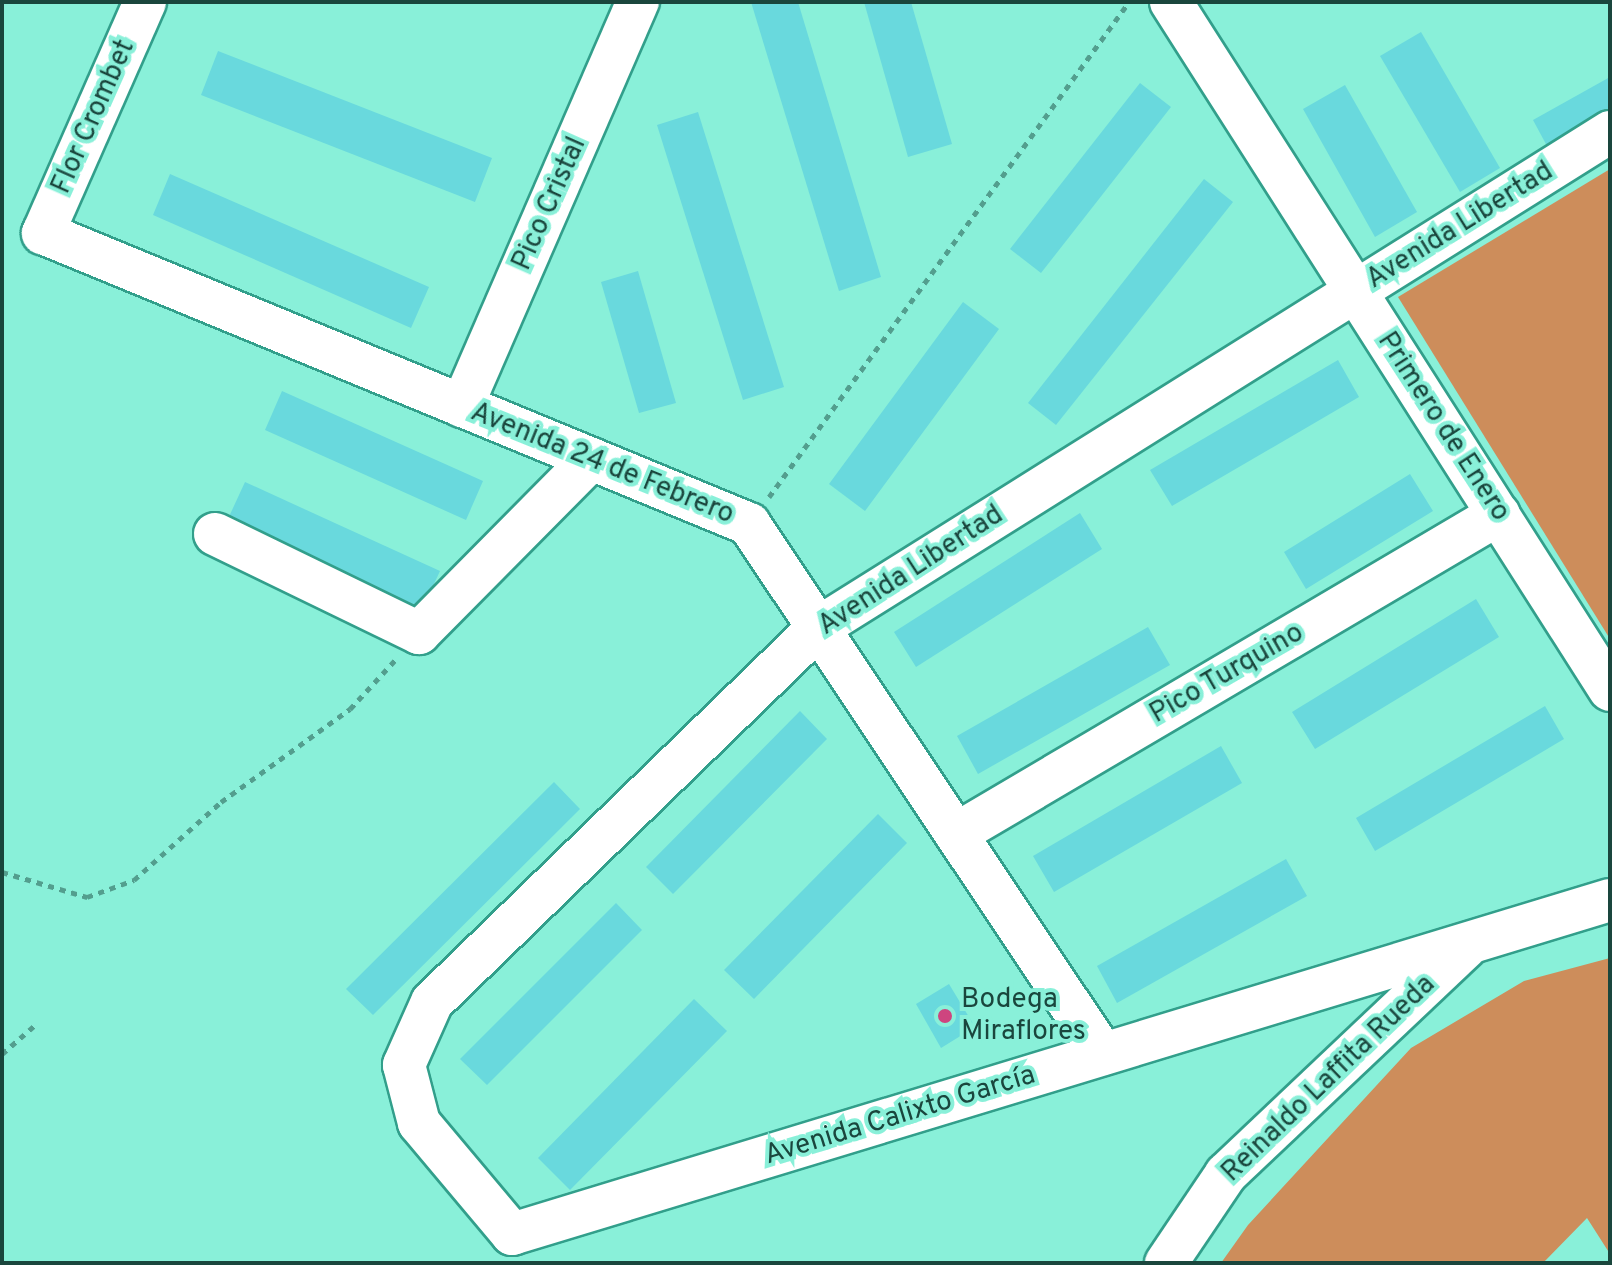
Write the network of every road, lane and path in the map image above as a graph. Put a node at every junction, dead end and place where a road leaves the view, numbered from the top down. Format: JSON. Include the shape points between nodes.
{"nodes":[{"id":1,"x":145,"y":2,"type":"edge"},
{"id":2,"x":638,"y":2,"type":"edge"},
{"id":3,"x":1129,"y":2,"type":"edge"},
{"id":4,"x":1171,"y":2,"type":"edge"},
{"id":5,"x":1610,"y":132,"type":"edge"},
{"id":6,"x":43,"y":233,"type":"joint"},
{"id":7,"x":1356,"y":291,"type":"junction"},
{"id":8,"x":462,"y":406,"type":"junction"},
{"id":9,"x":591,"y":459,"type":"junction"},
{"id":10,"x":1499,"y":514,"type":"junction"},
{"id":11,"x":749,"y":524,"type":"junction"},
{"id":12,"x":215,"y":534,"type":"dead end"},
{"id":13,"x":818,"y":628,"type":"junction"},
{"id":14,"x":419,"y":633,"type":"junction"},
{"id":15,"x":1610,"y":690,"type":"edge"},
{"id":16,"x":956,"y":834,"type":"junction"},
{"id":17,"x":2,"y":872,"type":"edge"},
{"id":18,"x":1610,"y":900,"type":"edge"},
{"id":19,"x":1472,"y":942,"type":"junction"},
{"id":20,"x":34,"y":1026,"type":"dead end"},
{"id":21,"x":2,"y":1054,"type":"edge"},
{"id":22,"x":1103,"y":1054,"type":"junction"},
{"id":23,"x":512,"y":1234,"type":"joint"},
{"id":24,"x":1166,"y":1263,"type":"edge"}],
"edges":[{"from":1,"to":6,"type":"street","name":"Flor Crombet"},
{"from":2,"to":8,"type":"street","name":"Pico Cristal"},
{"from":3,"to":11,"type":"path"},
{"from":4,"to":7,"type":"street","name":"Primero de Enero"},
{"from":5,"to":7,"type":"street","name":"Avenida Libertad"},
{"from":6,"to":8,"type":"street","name":"Avenida 24 de Febrero"},
{"from":7,"to":10,"type":"street","name":"Primero de Enero"},
{"from":7,"to":13,"type":"street","name":"Avenida Libertad"},
{"from":8,"to":9,"type":"street","name":"Avenida 24 de Febrero"},
{"from":9,"to":11,"type":"street","name":"Avenida 24 de Febrero"},
{"from":9,"to":14,"type":"street"},
{"from":10,"to":15,"type":"street","name":"Primero de Enero"},
{"from":10,"to":16,"type":"street","name":"Pico Turquino"},
{"from":11,"to":13,"type":"street","name":"Avenida 24 de Febrero"},
{"from":12,"to":14,"type":"street"},
{"from":13,"to":16,"type":"street","name":"Avenida 24 de Febrero"},
{"from":13,"to":23,"type":"street","name":"Avenida Libertad","via":[[432,1002],[404,1065],[419,1123]]},
{"from":14,"to":17,"type":"path","via":[[350,709],[221,802],[134,880],[87,897]]},
{"from":16,"to":22,"type":"street","name":"Avenida 24 de Febrero"},
{"from":18,"to":19,"type":"street","name":"Avenida Calixto García"},
{"from":19,"to":22,"type":"street","name":"Avenida Calixto García"},
{"from":19,"to":24,"type":"street","name":"Reinaldo Laffita Rueda","via":[[1226,1174]]},
{"from":20,"to":21,"type":"path"},
{"from":22,"to":23,"type":"street","name":"Avenida Calixto García"}]}
